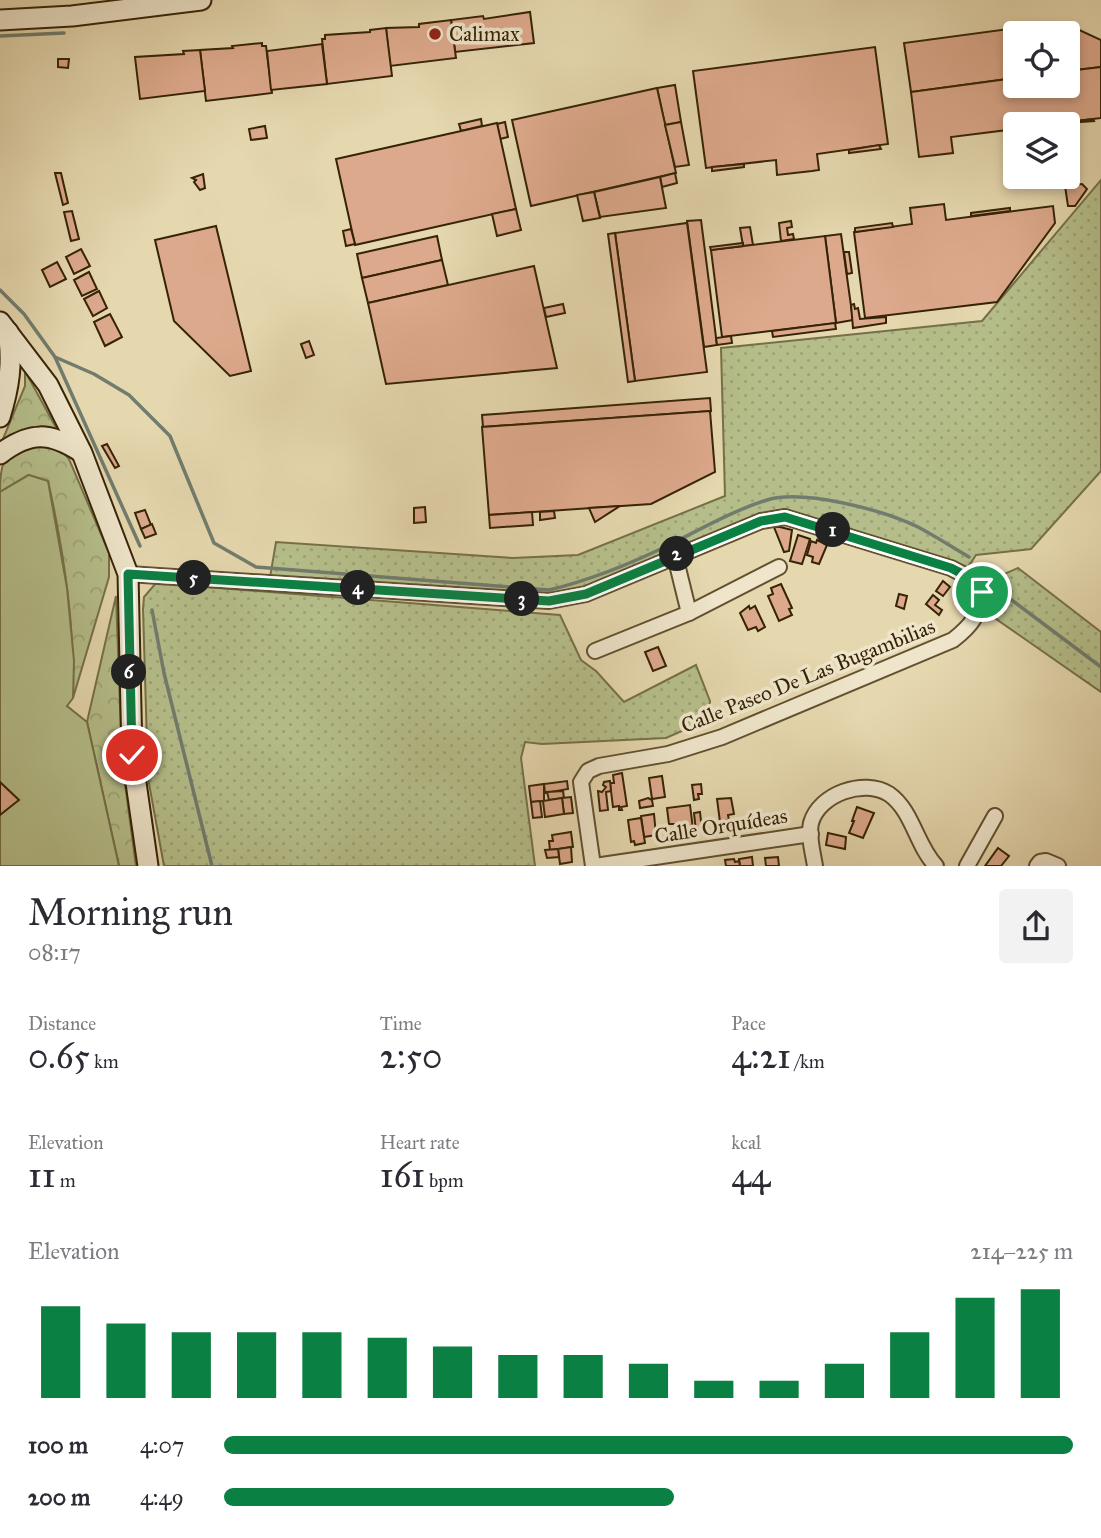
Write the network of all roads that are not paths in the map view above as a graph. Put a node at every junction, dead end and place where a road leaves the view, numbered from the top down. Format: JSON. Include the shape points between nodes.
{"nodes":[{"id":1,"x":201,"y":0,"type":"edge"},
{"id":2,"x":163,"y":2,"type":"edge"},
{"id":3,"x":72,"y":8,"type":"edge"},
{"id":4,"x":0,"y":20,"type":"edge"},
{"id":5,"x":4,"y":326,"type":"edge"},
{"id":6,"x":0,"y":417,"type":"edge"},
{"id":7,"x":82,"y":453,"type":"junction"},
{"id":8,"x":0,"y":454,"type":"edge"},
{"id":9,"x":675,"y":555,"type":"junction"},
{"id":10,"x":779,"y":567,"type":"dead end"},
{"id":11,"x":128,"y":574,"type":"junction"},
{"id":12,"x":689,"y":613,"type":"junction"},
{"id":13,"x":595,"y":651,"type":"dead end"},
{"id":14,"x":995,"y":816,"type":"dead end"},
{"id":15,"x":811,"y":834,"type":"junction"},
{"id":16,"x":148,"y":866,"type":"edge"},
{"id":17,"x":594,"y":866,"type":"edge"},
{"id":18,"x":815,"y":866,"type":"edge"},
{"id":19,"x":936,"y":866,"type":"edge"},
{"id":20,"x":967,"y":866,"type":"edge"},
{"id":21,"x":1037,"y":866,"type":"edge"},
{"id":22,"x":1058,"y":866,"type":"edge"}],
"edges":[{"from":1,"to":2,"type":"street"},
{"from":2,"to":3,"type":"street"},
{"from":3,"to":4,"type":"street"},
{"from":5,"to":6,"type":"street","via":[[12,355]]},
{"from":5,"to":7,"type":"street","via":[[48,385]]},
{"from":7,"to":8,"type":"street","via":[[53,437],[32,437]]},
{"from":7,"to":11,"type":"street"},
{"from":9,"to":11,"type":"street","name":"Calle Paseo De Las Bugambilias","via":[[586,594],[549,601]]},
{"from":9,"to":12,"type":"street"},
{"from":9,"to":17,"type":"street","name":"Calle Paseo De Las Bugambilias","via":[[761,521],[785,517],[951,568],[972,579],[982,592],[970,626],[953,640],[722,737],[588,771],[581,782]]},
{"from":10,"to":12,"type":"street"},
{"from":11,"to":16,"type":"street","via":[[132,755]]},
{"from":12,"to":13,"type":"street"},
{"from":14,"to":20,"type":"street"},
{"from":15,"to":17,"type":"street","name":"Calle Orquídeas"},
{"from":15,"to":18,"type":"street"},
{"from":15,"to":19,"type":"street","via":[[811,822],[819,808],[834,796],[871,788],[887,793],[902,807]]},
{"from":21,"to":22,"type":"street","via":[[1046,861]]}]}
